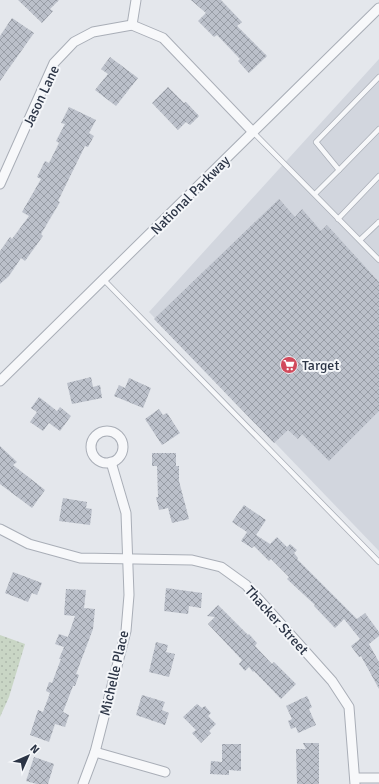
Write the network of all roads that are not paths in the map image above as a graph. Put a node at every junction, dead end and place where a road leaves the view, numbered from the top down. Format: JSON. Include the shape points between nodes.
{"nodes":[{"id":1,"x":136,"y":0,"type":"edge"},
{"id":2,"x":379,"y":8,"type":"edge"},
{"id":3,"x":132,"y":25,"type":"junction"},
{"id":4,"x":379,"y":78,"type":"edge"},
{"id":5,"x":379,"y":129,"type":"edge"},
{"id":6,"x":253,"y":132,"type":"junction"},
{"id":7,"x":339,"y":170,"type":"junction"},
{"id":8,"x":379,"y":176,"type":"edge"},
{"id":9,"x":0,"y":184,"type":"edge"},
{"id":10,"x":315,"y":194,"type":"junction"},
{"id":11,"x":338,"y":219,"type":"junction"},
{"id":12,"x":379,"y":222,"type":"edge"},
{"id":13,"x":360,"y":240,"type":"junction"},
{"id":14,"x":379,"y":260,"type":"edge"},
{"id":15,"x":104,"y":280,"type":"junction"},
{"id":16,"x":0,"y":381,"type":"edge"},
{"id":17,"x":111,"y":462,"type":"dead end"},
{"id":18,"x":0,"y":529,"type":"edge"},
{"id":19,"x":128,"y":559,"type":"junction"},
{"id":20,"x":379,"y":562,"type":"edge"},
{"id":21,"x":95,"y":752,"type":"junction"},
{"id":22,"x":165,"y":772,"type":"dead end"},
{"id":23,"x":379,"y":778,"type":"edge"},
{"id":24,"x":355,"y":781,"type":"edge"},
{"id":25,"x":83,"y":784,"type":"edge"}],
"edges":[{"from":1,"to":3,"type":"street"},
{"from":2,"to":6,"type":"street","name":"National Parkway"},
{"from":3,"to":6,"type":"street","via":[[163,38]]},
{"from":3,"to":9,"type":"street","name":"Jason Lane","via":[[93,32],[74,42],[54,63]]},
{"from":4,"to":7,"type":"lane","via":[[316,142]]},
{"from":5,"to":7,"type":"lane"},
{"from":6,"to":10,"type":"lane"},
{"from":6,"to":15,"type":"street","name":"National Parkway"},
{"from":7,"to":10,"type":"lane"},
{"from":8,"to":11,"type":"lane"},
{"from":10,"to":11,"type":"lane"},
{"from":11,"to":13,"type":"lane"},
{"from":12,"to":13,"type":"lane"},
{"from":13,"to":14,"type":"lane"},
{"from":15,"to":16,"type":"street","name":"National Parkway"},
{"from":15,"to":20,"type":"lane"},
{"from":17,"to":19,"type":"street","name":"Michelle Place","via":[[126,513]]},
{"from":18,"to":19,"type":"street","name":"Thacker Street","via":[[29,544],[80,558]]},
{"from":19,"to":21,"type":"street","name":"Michelle Place","via":[[126,631]]},
{"from":19,"to":24,"type":"street","name":"Thacker Street","via":[[192,560],[221,567],[246,584],[332,681],[349,707]]},
{"from":21,"to":22,"type":"street"},
{"from":21,"to":25,"type":"street","name":"Michelle Place"},
{"from":23,"to":24,"type":"street"}]}
